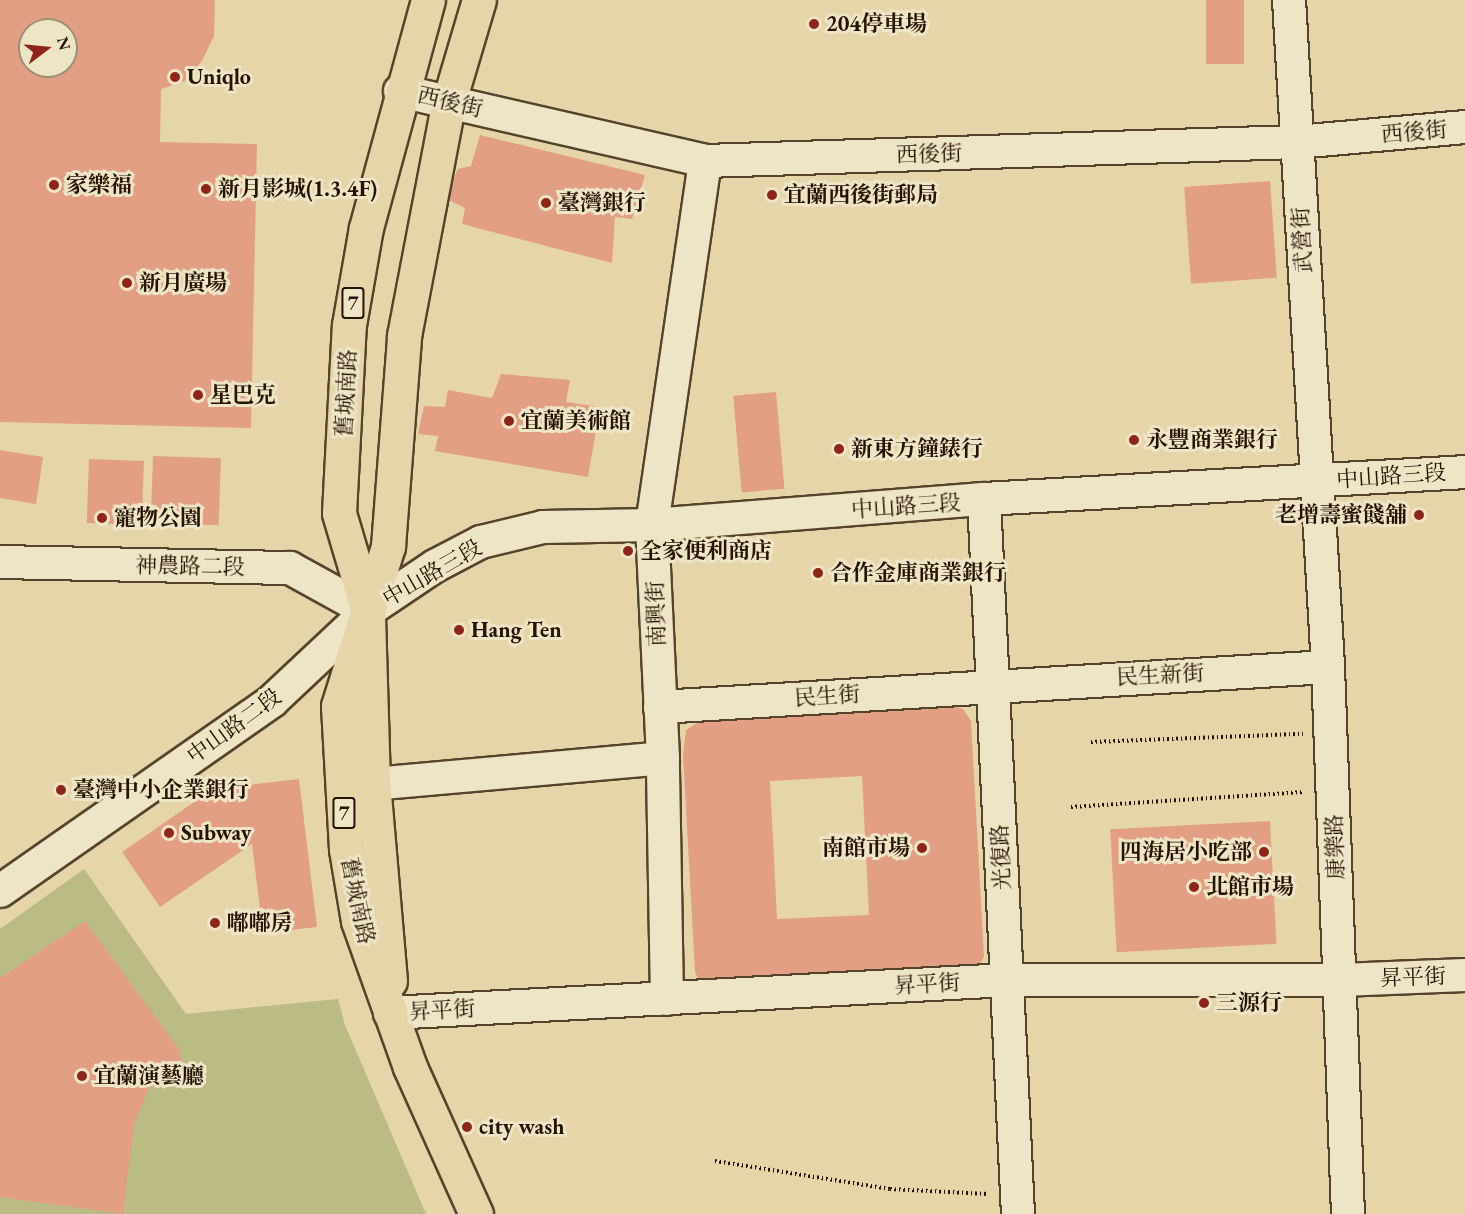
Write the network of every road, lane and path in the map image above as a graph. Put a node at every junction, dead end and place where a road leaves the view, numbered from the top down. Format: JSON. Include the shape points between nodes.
{"nodes":[{"id":1,"x":428,"y":0,"type":"edge"},
{"id":2,"x":479,"y":0,"type":"edge"},
{"id":3,"x":1289,"y":0,"type":"edge"},
{"id":4,"x":400,"y":91,"type":"junction"},
{"id":5,"x":449,"y":101,"type":"junction"},
{"id":6,"x":1465,"y":127,"type":"edge"},
{"id":7,"x":1297,"y":142,"type":"junction"},
{"id":8,"x":705,"y":161,"type":"junction"},
{"id":9,"x":1465,"y":472,"type":"edge"},
{"id":10,"x":1316,"y":481,"type":"junction"},
{"id":11,"x":984,"y":500,"type":"junction"},
{"id":12,"x":652,"y":525,"type":"junction"},
{"id":13,"x":0,"y":562,"type":"edge"},
{"id":14,"x":368,"y":611,"type":"junction"},
{"id":15,"x":1328,"y":667,"type":"junction"},
{"id":16,"x":993,"y":684,"type":"junction"},
{"id":17,"x":660,"y":707,"type":"junction"},
{"id":18,"x":1330,"y":732,"type":"junction"},
{"id":19,"x":1091,"y":742,"type":"dead end"},
{"id":20,"x":663,"y":758,"type":"junction"},
{"id":21,"x":373,"y":784,"type":"junction"},
{"id":22,"x":1333,"y":790,"type":"junction"},
{"id":23,"x":1071,"y":807,"type":"dead end"},
{"id":24,"x":0,"y":891,"type":"edge"},
{"id":25,"x":1465,"y":975,"type":"edge"},
{"id":26,"x":1007,"y":980,"type":"junction"},
{"id":27,"x":1341,"y":980,"type":"junction"},
{"id":28,"x":667,"y":999,"type":"junction"},
{"id":29,"x":390,"y":1013,"type":"junction"},
{"id":30,"x":715,"y":1161,"type":"dead end"},
{"id":31,"x":1018,"y":1205,"type":"edge"},
{"id":32,"x":476,"y":1214,"type":"edge"},
{"id":33,"x":1348,"y":1214,"type":"edge"}],
"edges":[{"from":1,"to":4,"type":"main road","name":"舊城南路","number":"7"},
{"from":2,"to":5,"type":"main road","name":"舊城南路","number":"7"},
{"from":3,"to":7,"type":"street","name":"武營街"},
{"from":4,"to":5,"type":"street","name":"西後街"},
{"from":4,"to":14,"type":"main road","name":"舊城南路","number":"7","via":[[366,228],[350,325],[339,513]]},
{"from":5,"to":8,"type":"street","name":"西後街"},
{"from":5,"to":14,"type":"main road","name":"舊城南路","number":"7","via":[[404,336],[388,546]]},
{"from":6,"to":7,"type":"street","name":"西後街"},
{"from":7,"to":8,"type":"street","name":"西後街"},
{"from":7,"to":10,"type":"street","name":"武營街"},
{"from":8,"to":12,"type":"street","name":"南興街"},
{"from":9,"to":10,"type":"street","name":"中山路三段"},
{"from":10,"to":11,"type":"street","name":"中山路三段"},
{"from":10,"to":15,"type":"street","name":"康樂路"},
{"from":11,"to":12,"type":"street","name":"中山路三段"},
{"from":11,"to":16,"type":"street","name":"光復路"},
{"from":12,"to":14,"type":"street","name":"中山路三段","via":[[543,526],[481,542],[435,566]]},
{"from":12,"to":17,"type":"street","name":"南興街"},
{"from":13,"to":14,"type":"street","name":"神農路二段","via":[[290,567]]},
{"from":14,"to":21,"type":"main road","name":"舊城南路","number":"7"},
{"from":14,"to":24,"type":"street","name":"中山路二段","via":[[272,701]]},
{"from":14,"to":29,"type":"main road","name":"舊城南路","number":"7","via":[[338,706],[346,849],[358,921]]},
{"from":15,"to":16,"type":"street","name":"民生新街"},
{"from":15,"to":18,"type":"street","name":"康樂路"},
{"from":16,"to":17,"type":"street","name":"民生街"},
{"from":16,"to":26,"type":"street","name":"光復路"},
{"from":17,"to":20,"type":"street","name":"南興街"},
{"from":18,"to":19,"type":"path"},
{"from":18,"to":22,"type":"street","name":"康樂路"},
{"from":20,"to":21,"type":"street"},
{"from":20,"to":28,"type":"street","name":"南興街"},
{"from":21,"to":29,"type":"main road","name":"舊城南路","number":"7","via":[[389,953]]},
{"from":22,"to":23,"type":"path"},
{"from":22,"to":27,"type":"street","name":"康樂路"},
{"from":25,"to":27,"type":"street","name":"昇平街"},
{"from":26,"to":27,"type":"street","name":"昇平街"},
{"from":26,"to":28,"type":"street","name":"昇平街"},
{"from":26,"to":31,"type":"street","name":"光復路"},
{"from":27,"to":33,"type":"street","name":"康樂路"},
{"from":28,"to":29,"type":"street","name":"昇平街"},
{"from":29,"to":32,"type":"main road","name":"舊城南路","number":"7"},
{"from":30,"to":31,"type":"path"}]}
